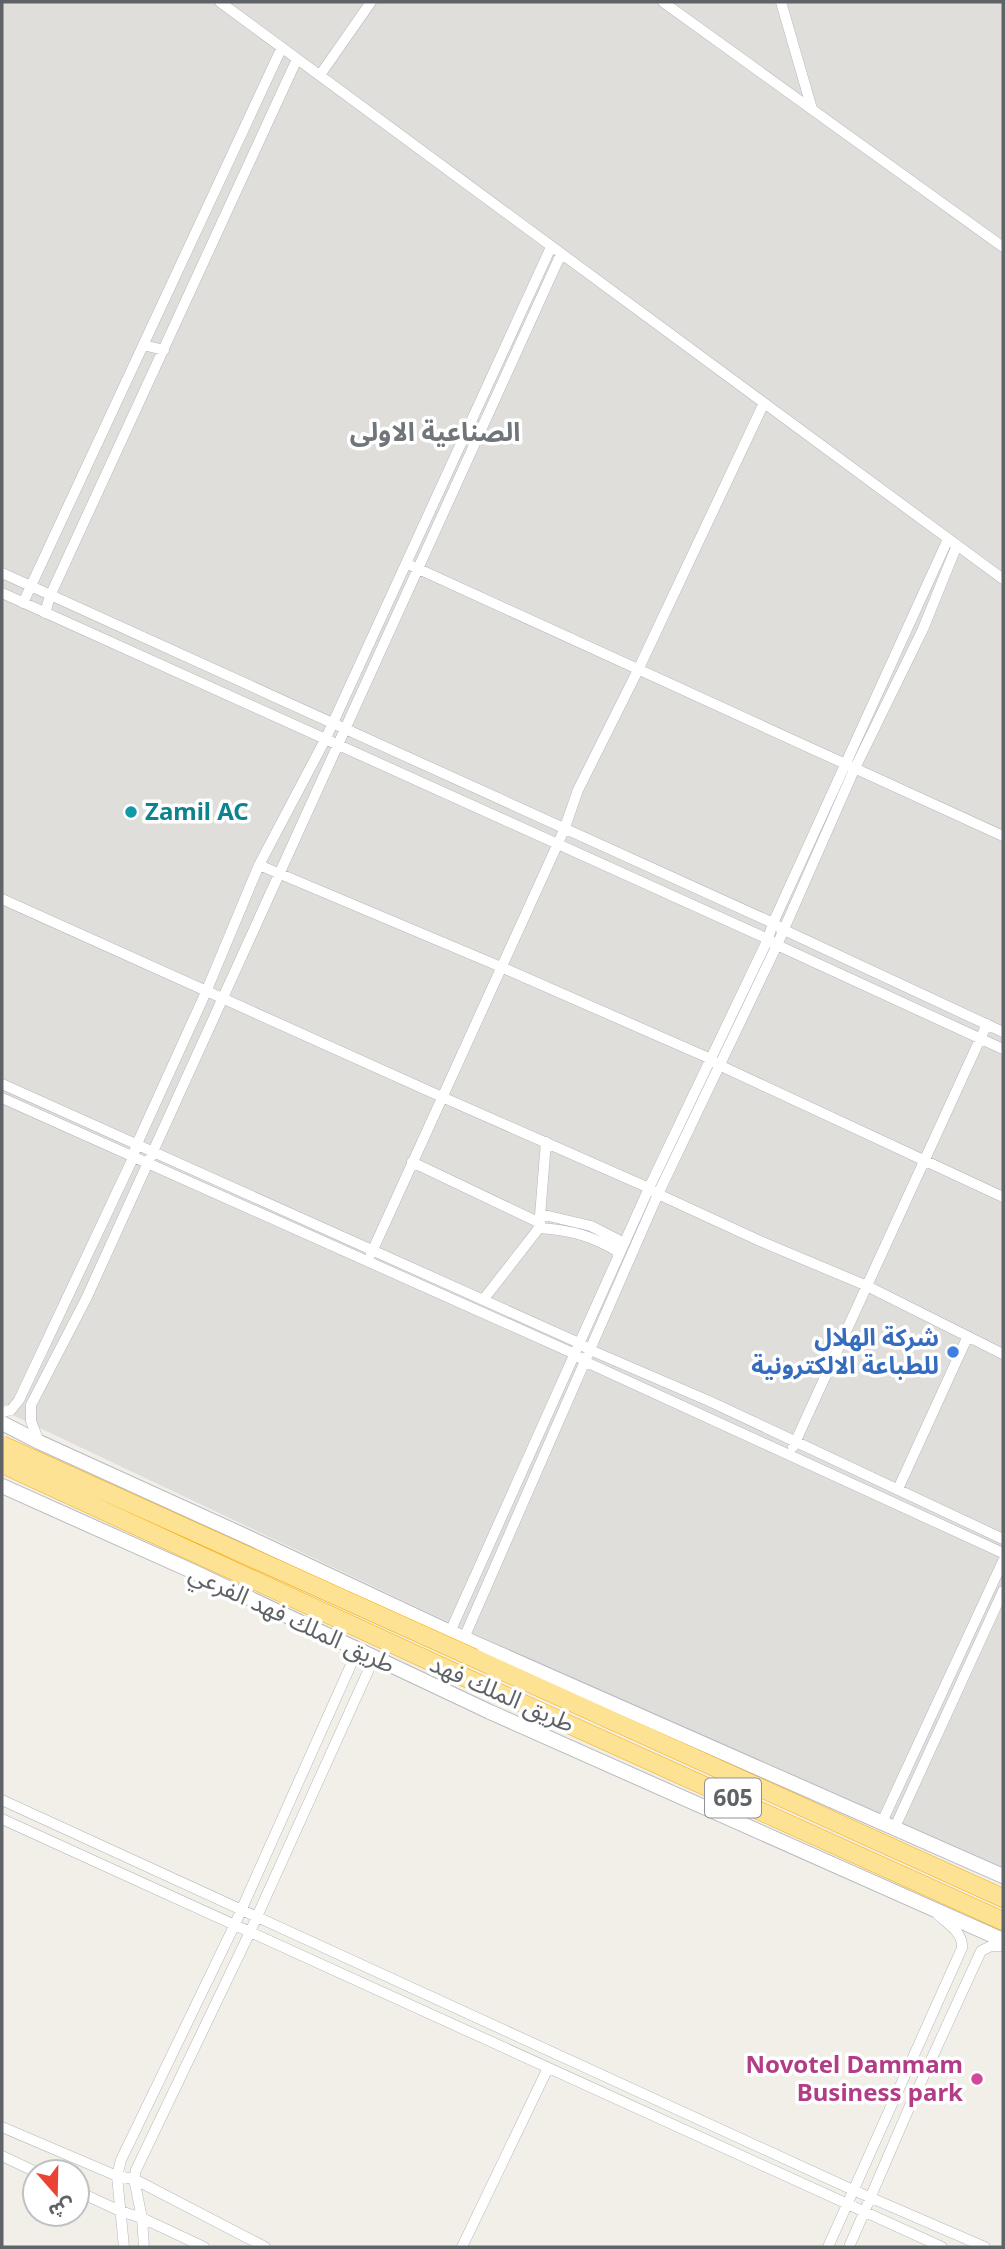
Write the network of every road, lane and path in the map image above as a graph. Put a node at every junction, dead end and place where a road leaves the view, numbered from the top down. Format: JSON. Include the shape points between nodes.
{"nodes":[{"id":1,"x":220,"y":2,"type":"edge"},
{"id":2,"x":370,"y":2,"type":"edge"},
{"id":3,"x":663,"y":2,"type":"edge"},
{"id":4,"x":781,"y":2,"type":"edge"},
{"id":5,"x":282,"y":47,"type":"junction"},
{"id":6,"x":298,"y":59,"type":"junction"},
{"id":7,"x":320,"y":75,"type":"junction"},
{"id":8,"x":812,"y":109,"type":"junction"},
{"id":9,"x":238,"y":142,"type":"junction"},
{"id":10,"x":254,"y":151,"type":"junction"},
{"id":11,"x":551,"y":247,"type":"junction"},
{"id":12,"x":1003,"y":247,"type":"edge"},
{"id":13,"x":561,"y":254,"type":"junction"},
{"id":14,"x":143,"y":345,"type":"junction"},
{"id":15,"x":163,"y":350,"type":"junction"},
{"id":16,"x":764,"y":403,"type":"junction"},
{"id":17,"x":952,"y":542,"type":"junction"},
{"id":18,"x":406,"y":564,"type":"junction"},
{"id":19,"x":417,"y":569,"type":"junction"},
{"id":20,"x":2,"y":573,"type":"edge"},
{"id":21,"x":1003,"y":579,"type":"edge"},
{"id":22,"x":30,"y":586,"type":"junction"},
{"id":23,"x":2,"y":593,"type":"edge"},
{"id":24,"x":50,"y":596,"type":"junction"},
{"id":25,"x":23,"y":603,"type":"junction"},
{"id":26,"x":45,"y":613,"type":"junction"},
{"id":27,"x":638,"y":670,"type":"junction"},
{"id":28,"x":332,"y":724,"type":"junction"},
{"id":29,"x":344,"y":729,"type":"junction"},
{"id":30,"x":326,"y":738,"type":"junction"},
{"id":31,"x":337,"y":743,"type":"junction"},
{"id":32,"x":850,"y":767,"type":"junction"},
{"id":33,"x":564,"y":830,"type":"junction"},
{"id":34,"x":1003,"y":836,"type":"edge"},
{"id":35,"x":556,"y":844,"type":"junction"},
{"id":36,"x":259,"y":865,"type":"junction"},
{"id":37,"x":278,"y":873,"type":"junction"},
{"id":38,"x":2,"y":899,"type":"edge"},
{"id":39,"x":778,"y":926,"type":"junction"},
{"id":40,"x":772,"y":942,"type":"junction"},
{"id":41,"x":501,"y":967,"type":"junction"},
{"id":42,"x":206,"y":992,"type":"junction"},
{"id":43,"x":222,"y":999,"type":"junction"},
{"id":44,"x":987,"y":1024,"type":"junction"},
{"id":45,"x":1003,"y":1032,"type":"edge"},
{"id":46,"x":980,"y":1039,"type":"junction"},
{"id":47,"x":1003,"y":1049,"type":"edge"},
{"id":48,"x":715,"y":1062,"type":"junction"},
{"id":49,"x":167,"y":1077,"type":"junction"},
{"id":50,"x":2,"y":1084,"type":"edge"},
{"id":51,"x":183,"y":1084,"type":"junction"},
{"id":52,"x":442,"y":1097,"type":"junction"},
{"id":53,"x":2,"y":1098,"type":"edge"},
{"id":54,"x":546,"y":1142,"type":"junction"},
{"id":55,"x":135,"y":1146,"type":"junction"},
{"id":56,"x":151,"y":1153,"type":"junction"},
{"id":57,"x":133,"y":1158,"type":"junction"},
{"id":58,"x":412,"y":1162,"type":"junction"},
{"id":59,"x":926,"y":1162,"type":"junction"},
{"id":60,"x":146,"y":1164,"type":"junction"},
{"id":61,"x":653,"y":1191,"type":"junction"},
{"id":62,"x":1003,"y":1197,"type":"edge"},
{"id":63,"x":540,"y":1222,"type":"junction"},
{"id":64,"x":622,"y":1248,"type":"junction"},
{"id":65,"x":372,"y":1251,"type":"junction"},
{"id":66,"x":368,"y":1262,"type":"junction"},
{"id":67,"x":867,"y":1286,"type":"junction"},
{"id":68,"x":71,"y":1292,"type":"junction"},
{"id":69,"x":86,"y":1299,"type":"junction"},
{"id":70,"x":483,"y":1300,"type":"junction"},
{"id":71,"x":967,"y":1338,"type":"junction"},
{"id":72,"x":584,"y":1346,"type":"junction"},
{"id":73,"x":1003,"y":1354,"type":"edge"},
{"id":74,"x":579,"y":1357,"type":"junction"},
{"id":75,"x":2,"y":1412,"type":"edge"},
{"id":76,"x":2,"y":1423,"type":"edge"},
{"id":77,"x":796,"y":1441,"type":"junction"},
{"id":78,"x":39,"y":1442,"type":"junction"},
{"id":79,"x":2,"y":1444,"type":"edge"},
{"id":80,"x":790,"y":1455,"type":"junction"},
{"id":81,"x":2,"y":1464,"type":"edge"},
{"id":82,"x":518,"y":1483,"type":"junction"},
{"id":83,"x":2,"y":1486,"type":"edge"},
{"id":84,"x":528,"y":1488,"type":"junction"},
{"id":85,"x":898,"y":1489,"type":"junction"},
{"id":86,"x":252,"y":1539,"type":"junction"},
{"id":87,"x":1003,"y":1539,"type":"edge"},
{"id":88,"x":1003,"y":1553,"type":"edge"},
{"id":89,"x":1003,"y":1561,"type":"edge"},
{"id":90,"x":194,"y":1572,"type":"junction"},
{"id":91,"x":1003,"y":1591,"type":"edge"},
{"id":92,"x":457,"y":1635,"type":"junction"},
{"id":93,"x":358,"y":1650,"type":"junction"},
{"id":94,"x":374,"y":1658,"type":"junction"},
{"id":95,"x":942,"y":1694,"type":"junction"},
{"id":96,"x":953,"y":1700,"type":"junction"},
{"id":97,"x":2,"y":1800,"type":"edge"},
{"id":98,"x":2,"y":1819,"type":"edge"},
{"id":99,"x":889,"y":1824,"type":"junction"},
{"id":100,"x":1003,"y":1876,"type":"edge"},
{"id":101,"x":1003,"y":1898,"type":"edge"},
{"id":102,"x":925,"y":1903,"type":"junction"},
{"id":103,"x":240,"y":1909,"type":"junction"},
{"id":104,"x":255,"y":1917,"type":"junction"},
{"id":105,"x":1003,"y":1921,"type":"edge"},
{"id":106,"x":235,"y":1924,"type":"junction"},
{"id":107,"x":250,"y":1932,"type":"junction"},
{"id":108,"x":1003,"y":1940,"type":"edge"},
{"id":109,"x":1003,"y":1946,"type":"edge"},
{"id":110,"x":548,"y":2068,"type":"junction"},
{"id":111,"x":2,"y":2127,"type":"edge"},
{"id":112,"x":2,"y":2156,"type":"edge"},
{"id":113,"x":21,"y":2165,"type":"edge"},
{"id":114,"x":117,"y":2176,"type":"junction"},
{"id":115,"x":134,"y":2179,"type":"junction"},
{"id":116,"x":853,"y":2190,"type":"junction"},
{"id":117,"x":871,"y":2196,"type":"junction"},
{"id":118,"x":91,"y":2198,"type":"edge"},
{"id":119,"x":847,"y":2206,"type":"junction"},
{"id":120,"x":120,"y":2211,"type":"junction"},
{"id":121,"x":864,"y":2213,"type":"junction"},
{"id":122,"x":142,"y":2218,"type":"junction"},
{"id":123,"x":124,"y":2247,"type":"edge"},
{"id":124,"x":144,"y":2247,"type":"edge"},
{"id":125,"x":204,"y":2247,"type":"edge"},
{"id":126,"x":265,"y":2247,"type":"edge"},
{"id":127,"x":462,"y":2247,"type":"edge"},
{"id":128,"x":828,"y":2247,"type":"edge"},
{"id":129,"x":849,"y":2247,"type":"edge"},
{"id":130,"x":942,"y":2247,"type":"edge"},
{"id":131,"x":985,"y":2247,"type":"edge"}],
"edges":[{"from":1,"to":5,"type":"street"},
{"from":2,"to":7,"type":"street"},
{"from":3,"to":8,"type":"street"},
{"from":4,"to":8,"type":"street"},
{"from":5,"to":6,"type":"street"},
{"from":5,"to":9,"type":"street"},
{"from":6,"to":7,"type":"street"},
{"from":6,"to":10,"type":"street"},
{"from":7,"to":11,"type":"street"},
{"from":8,"to":12,"type":"street"},
{"from":9,"to":10,"type":"street"},
{"from":9,"to":14,"type":"street"},
{"from":10,"to":15,"type":"street"},
{"from":11,"to":13,"type":"street"},
{"from":11,"to":18,"type":"street"},
{"from":13,"to":16,"type":"street"},
{"from":13,"to":19,"type":"street"},
{"from":14,"to":15,"type":"street"},
{"from":14,"to":22,"type":"street"},
{"from":15,"to":24,"type":"street"},
{"from":16,"to":17,"type":"street"},
{"from":16,"to":27,"type":"street"},
{"from":17,"to":21,"type":"street"},
{"from":17,"to":32,"type":"street"},
{"from":17,"to":32,"type":"street","via":[[923,629]]},
{"from":18,"to":19,"type":"street"},
{"from":18,"to":28,"type":"street"},
{"from":19,"to":27,"type":"street"},
{"from":19,"to":29,"type":"street"},
{"from":20,"to":22,"type":"street"},
{"from":22,"to":24,"type":"street"},
{"from":22,"to":25,"type":"street"},
{"from":23,"to":25,"type":"street"},
{"from":24,"to":26,"type":"street"},
{"from":24,"to":28,"type":"street"},
{"from":25,"to":26,"type":"street"},
{"from":26,"to":30,"type":"street"},
{"from":27,"to":32,"type":"street"},
{"from":27,"to":33,"type":"street","via":[[578,790]]},
{"from":28,"to":29,"type":"street"},
{"from":28,"to":30,"type":"street"},
{"from":29,"to":31,"type":"street"},
{"from":29,"to":33,"type":"street"},
{"from":30,"to":31,"type":"street"},
{"from":30,"to":36,"type":"street"},
{"from":31,"to":35,"type":"street"},
{"from":31,"to":37,"type":"street"},
{"from":32,"to":34,"type":"street"},
{"from":32,"to":39,"type":"street"},
{"from":33,"to":35,"type":"street"},
{"from":33,"to":39,"type":"street"},
{"from":35,"to":40,"type":"street"},
{"from":35,"to":41,"type":"street"},
{"from":36,"to":37,"type":"street"},
{"from":36,"to":42,"type":"street"},
{"from":37,"to":41,"type":"street"},
{"from":37,"to":43,"type":"street"},
{"from":38,"to":42,"type":"street"},
{"from":39,"to":40,"type":"street"},
{"from":39,"to":44,"type":"street"},
{"from":40,"to":46,"type":"street"},
{"from":40,"to":48,"type":"street"},
{"from":41,"to":48,"type":"street"},
{"from":41,"to":52,"type":"street"},
{"from":42,"to":43,"type":"street"},
{"from":42,"to":49,"type":"street"},
{"from":43,"to":51,"type":"street"},
{"from":43,"to":52,"type":"street"},
{"from":44,"to":45,"type":"street"},
{"from":44,"to":46,"type":"street"},
{"from":46,"to":47,"type":"street"},
{"from":46,"to":59,"type":"street"},
{"from":48,"to":59,"type":"street"},
{"from":48,"to":61,"type":"street"},
{"from":49,"to":51,"type":"street"},
{"from":49,"to":55,"type":"street"},
{"from":50,"to":55,"type":"street"},
{"from":51,"to":56,"type":"street"},
{"from":52,"to":54,"type":"street"},
{"from":52,"to":58,"type":"street"},
{"from":53,"to":57,"type":"street"},
{"from":54,"to":61,"type":"street"},
{"from":54,"to":63,"type":"street"},
{"from":55,"to":56,"type":"street"},
{"from":55,"to":57,"type":"street"},
{"from":56,"to":60,"type":"street"},
{"from":56,"to":65,"type":"street"},
{"from":57,"to":60,"type":"street"},
{"from":57,"to":68,"type":"street"},
{"from":58,"to":63,"type":"street"},
{"from":58,"to":65,"type":"street"},
{"from":59,"to":62,"type":"street"},
{"from":59,"to":67,"type":"street"},
{"from":60,"to":66,"type":"street"},
{"from":60,"to":69,"type":"street"},
{"from":61,"to":64,"type":"street"},
{"from":61,"to":67,"type":"street"},
{"from":61,"to":72,"type":"street"},
{"from":63,"to":64,"type":"street","via":[[591,1226]]},
{"from":63,"to":70,"type":"street"},
{"from":64,"to":72,"type":"street"},
{"from":65,"to":66,"type":"street"},
{"from":65,"to":70,"type":"street"},
{"from":66,"to":74,"type":"street"},
{"from":67,"to":71,"type":"street"},
{"from":67,"to":77,"type":"street"},
{"from":68,"to":69,"type":"street"},
{"from":68,"to":75,"type":"street","via":[[19,1400],[11,1410]]},
{"from":69,"to":78,"type":"street","via":[[31,1405]]},
{"from":70,"to":72,"type":"street"},
{"from":71,"to":73,"type":"street"},
{"from":71,"to":85,"type":"street"},
{"from":72,"to":74,"type":"street"},
{"from":72,"to":77,"type":"street"},
{"from":74,"to":80,"type":"street"},
{"from":74,"to":82,"type":"street"},
{"from":74,"to":84,"type":"street"},
{"from":76,"to":78,"type":"main road"},
{"from":77,"to":80,"type":"street"},
{"from":77,"to":85,"type":"street"},
{"from":78,"to":86,"type":"main road"},
{"from":79,"to":101,"type":"highway","name":"طريق الملك فهد","number":"605","bridge":true},
{"from":80,"to":88,"type":"street"},
{"from":81,"to":105,"type":"highway","name":"طريق الملك فهد","number":"605","bridge":true},
{"from":82,"to":84,"type":"street"},
{"from":82,"to":92,"type":"street"},
{"from":83,"to":90,"type":"main road","name":"طريق الملك فهد الفرعي"},
{"from":84,"to":92,"type":"street"},
{"from":85,"to":87,"type":"street"},
{"from":86,"to":90,"type":"main road","via":[[123,1493],[100,1500],[95,1512],[103,1522]]},
{"from":86,"to":92,"type":"main road"},
{"from":89,"to":95,"type":"street"},
{"from":90,"to":93,"type":"main road","name":"طريق الملك فهد الفرعي"},
{"from":91,"to":96,"type":"street"},
{"from":92,"to":99,"type":"main road"},
{"from":93,"to":94,"type":"main road","name":"طريق الملك فهد الفرعي"},
{"from":93,"to":103,"type":"street"},
{"from":94,"to":102,"type":"main road","name":"طريق الملك فهد الفرعي"},
{"from":94,"to":104,"type":"street"},
{"from":95,"to":96,"type":"street"},
{"from":95,"to":99,"type":"street"},
{"from":96,"to":99,"type":"street"},
{"from":97,"to":103,"type":"street"},
{"from":98,"to":106,"type":"street"},
{"from":99,"to":100,"type":"main road"},
{"from":102,"to":108,"type":"main road","name":"طريق الملك فهد الفرعي"},
{"from":102,"to":116,"type":"street","via":[[959,1934],[962,1948]]},
{"from":103,"to":104,"type":"street"},
{"from":103,"to":106,"type":"street"},
{"from":104,"to":107,"type":"street"},
{"from":104,"to":116,"type":"street"},
{"from":106,"to":107,"type":"street"},
{"from":106,"to":114,"type":"street"},
{"from":107,"to":110,"type":"street"},
{"from":107,"to":115,"type":"street"},
{"from":109,"to":117,"type":"street","via":[[991,1945],[981,1951]]},
{"from":110,"to":119,"type":"street"},
{"from":110,"to":127,"type":"street"},
{"from":111,"to":114,"type":"street"},
{"from":112,"to":113,"type":"street"},
{"from":114,"to":115,"type":"street"},
{"from":114,"to":120,"type":"street"},
{"from":115,"to":122,"type":"street"},
{"from":115,"to":126,"type":"street"},
{"from":116,"to":117,"type":"street"},
{"from":116,"to":119,"type":"street"},
{"from":117,"to":121,"type":"street"},
{"from":117,"to":131,"type":"street"},
{"from":118,"to":120,"type":"street"},
{"from":119,"to":121,"type":"street"},
{"from":119,"to":128,"type":"street"},
{"from":120,"to":122,"type":"street"},
{"from":120,"to":123,"type":"street"},
{"from":121,"to":129,"type":"street"},
{"from":121,"to":130,"type":"street"},
{"from":122,"to":124,"type":"street"},
{"from":122,"to":125,"type":"street"}]}
